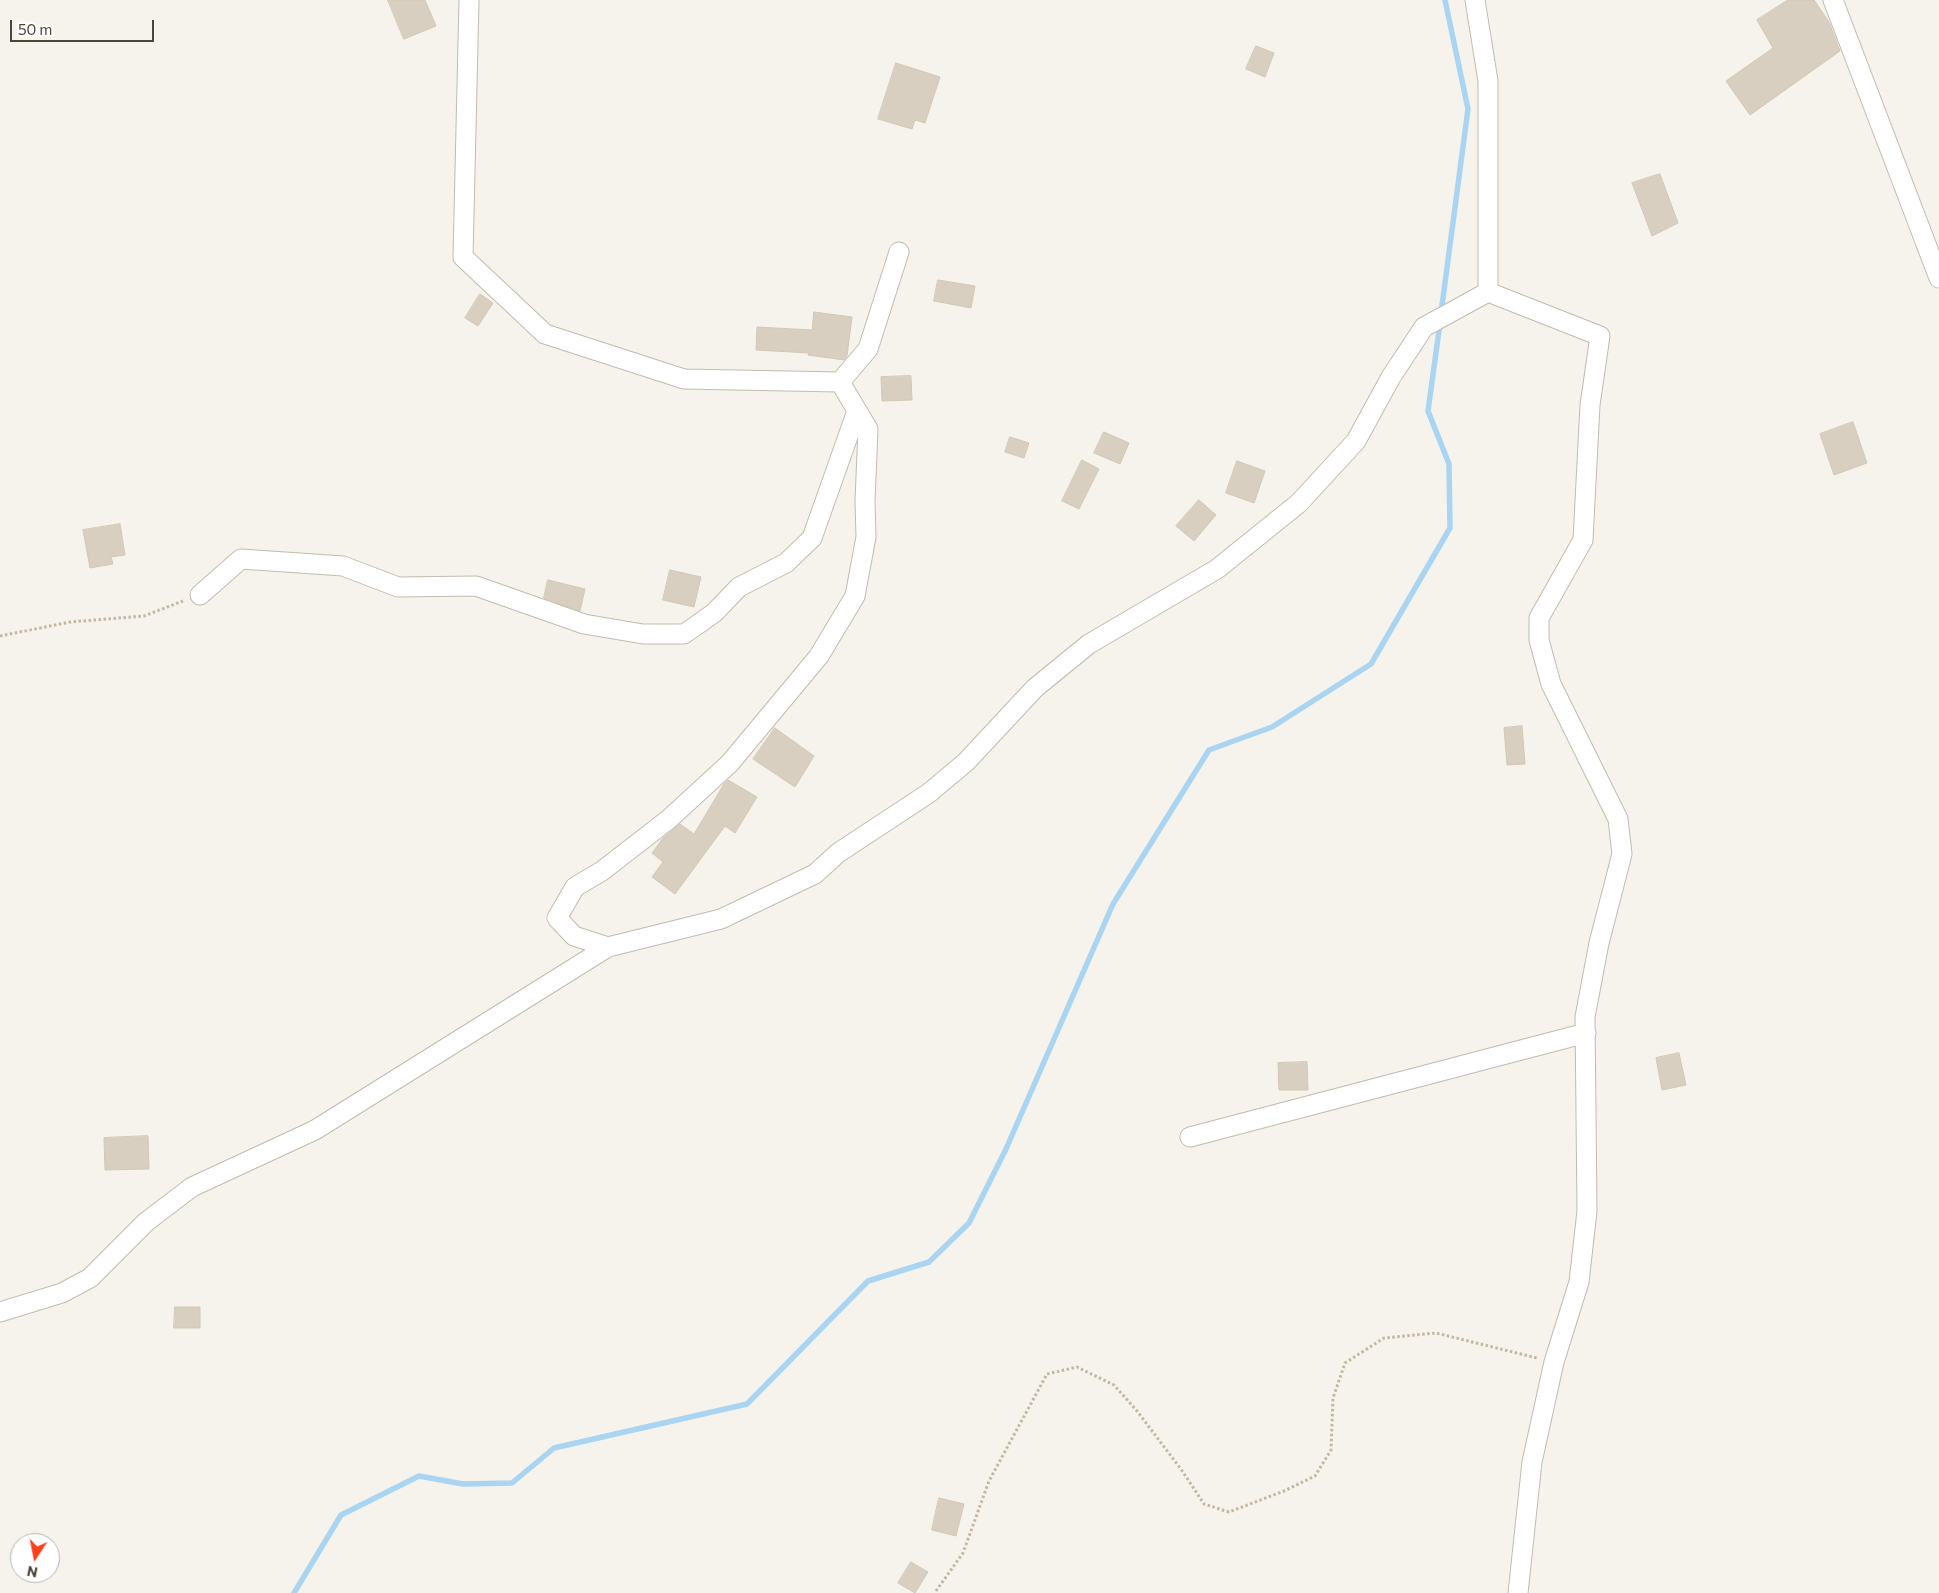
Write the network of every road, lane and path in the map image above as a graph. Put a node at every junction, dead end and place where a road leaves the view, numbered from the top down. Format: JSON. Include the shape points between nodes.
{"nodes":[{"id":1,"x":469,"y":0,"type":"edge"},
{"id":2,"x":1475,"y":0,"type":"edge"},
{"id":3,"x":1833,"y":0,"type":"edge"},
{"id":4,"x":899,"y":252,"type":"dead end"},
{"id":5,"x":1939,"y":278,"type":"edge"},
{"id":6,"x":1488,"y":292,"type":"junction"},
{"id":7,"x":840,"y":382,"type":"junction"},
{"id":8,"x":857,"y":411,"type":"junction"},
{"id":9,"x":200,"y":595,"type":"joint"},
{"id":10,"x":0,"y":636,"type":"edge"},
{"id":11,"x":608,"y":947,"type":"junction"},
{"id":12,"x":1586,"y":1033,"type":"junction"},
{"id":13,"x":1190,"y":1137,"type":"dead end"},
{"id":14,"x":0,"y":1312,"type":"edge"},
{"id":15,"x":1554,"y":1362,"type":"junction"},
{"id":16,"x":936,"y":1591,"type":"dead end"},
{"id":17,"x":1518,"y":1593,"type":"edge"}],
"edges":[{"from":1,"to":7,"type":"street","via":[[463,257],[545,334],[554,337],[684,379]]},
{"from":2,"to":6,"type":"street","via":[[1488,80]]},
{"from":3,"to":5,"type":"street"},
{"from":4,"to":7,"type":"street","via":[[868,349]]},
{"from":6,"to":11,"type":"street","via":[[1424,327],[1391,377],[1356,441],[1299,503],[1217,569],[1089,644],[1035,688],[966,762],[929,793],[838,853],[815,874],[721,919]]},
{"from":6,"to":12,"type":"street","via":[[1600,336],[1590,406],[1584,540],[1539,618],[1539,640],[1551,684],[1618,819],[1622,854],[1598,943]]},
{"from":7,"to":8,"type":"street"},
{"from":8,"to":9,"type":"street","via":[[812,538],[786,563],[739,587],[714,613],[684,634],[643,634],[584,624],[476,586],[398,587],[344,566],[241,559]]},
{"from":8,"to":11,"type":"street","via":[[868,429],[866,537],[855,596],[819,656],[730,763],[669,819],[602,871],[575,887],[557,918],[574,936]]},
{"from":9,"to":10,"type":"path","via":[[144,616],[70,622]]},
{"from":11,"to":14,"type":"street","via":[[315,1130],[192,1187],[146,1222],[90,1278],[62,1293]]},
{"from":12,"to":13,"type":"street"},
{"from":12,"to":15,"type":"street","via":[[1587,1211],[1579,1282]]},
{"from":15,"to":16,"type":"path","via":[[1436,1332],[1384,1338],[1346,1362],[1333,1398],[1331,1450],[1315,1476],[1229,1512],[1204,1504],[1137,1411],[1114,1385],[1077,1367],[1047,1374],[989,1481],[963,1553]]},
{"from":15,"to":17,"type":"street","via":[[1532,1462]]}]}
